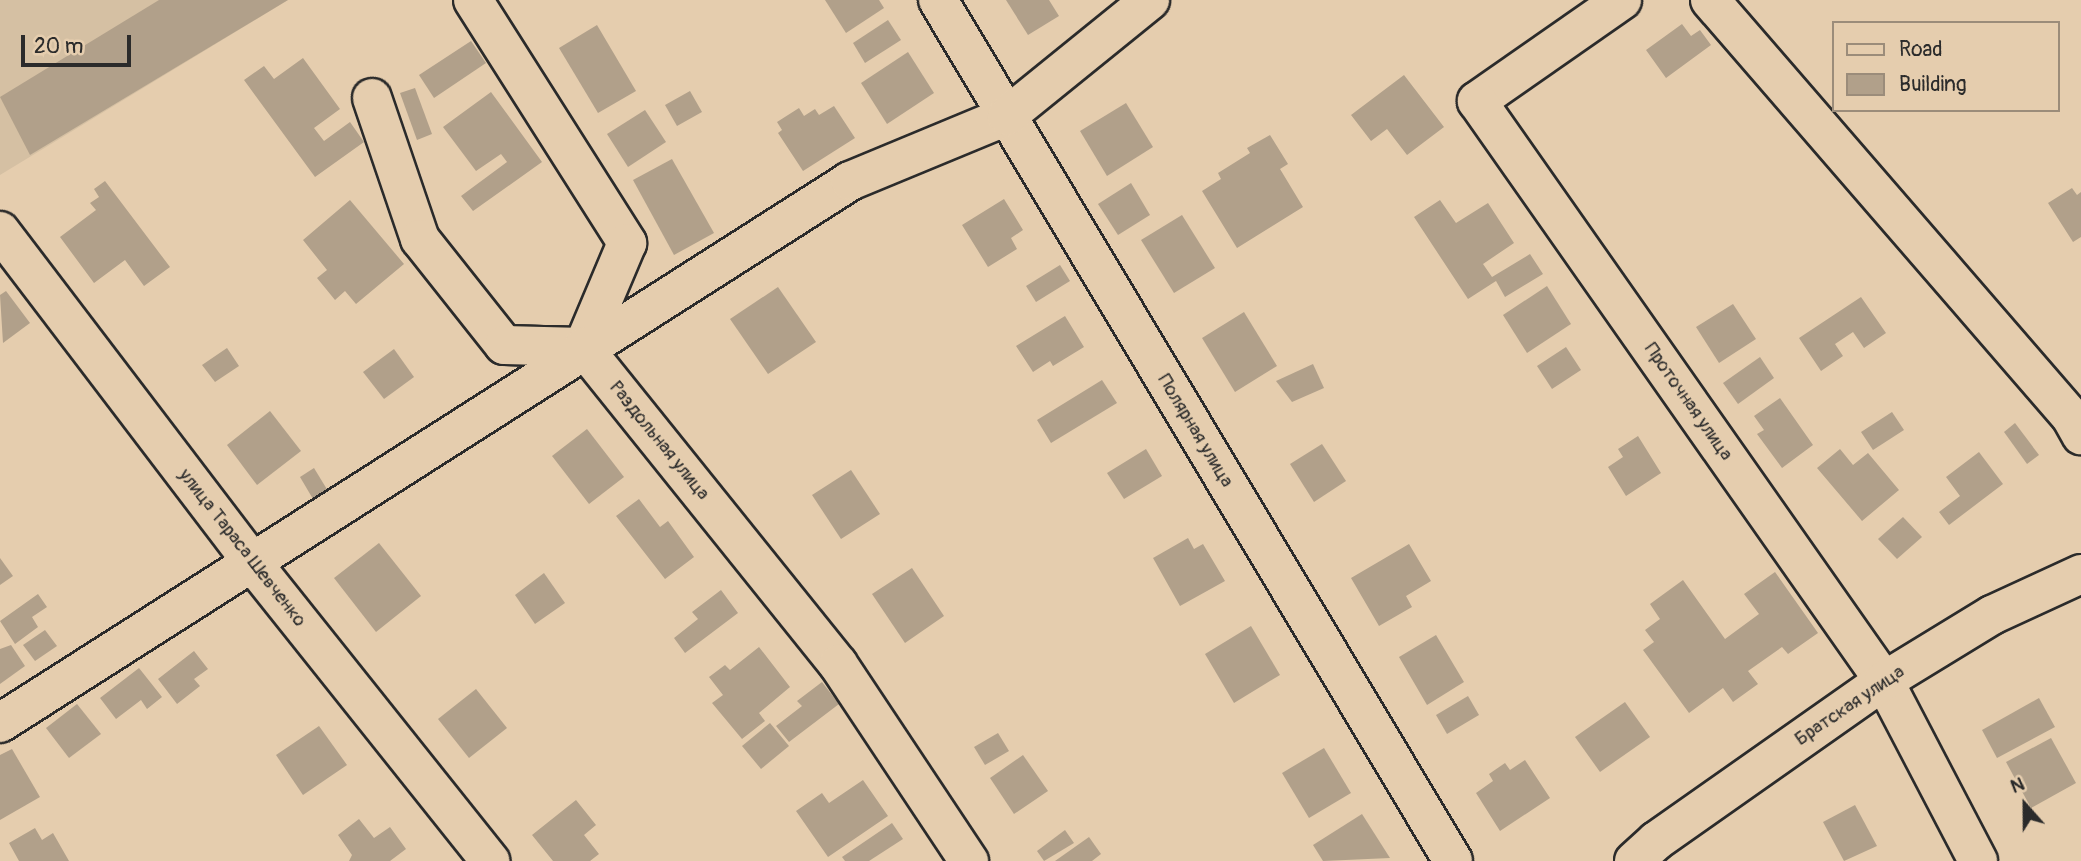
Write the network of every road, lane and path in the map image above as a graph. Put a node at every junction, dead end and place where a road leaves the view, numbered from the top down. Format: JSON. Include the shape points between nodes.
{"nodes":[{"id":1,"x":473,"y":0,"type":"edge"},
{"id":2,"x":938,"y":0,"type":"edge"},
{"id":3,"x":1150,"y":0,"type":"edge"},
{"id":4,"x":1622,"y":0,"type":"edge"},
{"id":5,"x":1710,"y":0,"type":"edge"},
{"id":6,"x":372,"y":98,"type":"dead end"},
{"id":7,"x":1007,"y":116,"type":"junction"},
{"id":8,"x":0,"y":231,"type":"edge"},
{"id":9,"x":583,"y":347,"type":"junction"},
{"id":10,"x":2081,"y":435,"type":"edge"},
{"id":11,"x":254,"y":565,"type":"junction"},
{"id":12,"x":2081,"y":573,"type":"edge"},
{"id":13,"x":1884,"y":681,"type":"junction"},
{"id":14,"x":0,"y":723,"type":"edge"},
{"id":15,"x":490,"y":861,"type":"edge"},
{"id":16,"x":969,"y":861,"type":"edge"},
{"id":17,"x":1453,"y":861,"type":"edge"},
{"id":18,"x":1634,"y":861,"type":"edge"},
{"id":19,"x":1978,"y":861,"type":"edge"}],
"edges":[{"from":1,"to":9,"type":"street","via":[[627,243]]},
{"from":2,"to":7,"type":"street","name":"Полярная улица"},
{"from":3,"to":7,"type":"street"},
{"from":4,"to":13,"type":"street","name":"Проточная улица","via":[[1476,101]]},
{"from":5,"to":10,"type":"street","via":[[2071,417]]},
{"from":6,"to":9,"type":"street","via":[[421,239],[504,345]]},
{"from":7,"to":9,"type":"street","via":[[850,181]]},
{"from":7,"to":17,"type":"street","name":"Полярная улица"},
{"from":8,"to":11,"type":"street","name":"улица Тараса Шевченко"},
{"from":9,"to":11,"type":"street"},
{"from":9,"to":16,"type":"street","name":"Раздольная улица","via":[[838,664]]},
{"from":11,"to":14,"type":"street"},
{"from":11,"to":15,"type":"street","name":"улица Тараса Шевченко"},
{"from":12,"to":13,"type":"street","name":"Братская улица","via":[[1992,615]]},
{"from":13,"to":18,"type":"street","name":"Братская улица"},
{"from":13,"to":19,"type":"street","name":"Проточная улица"}]}
